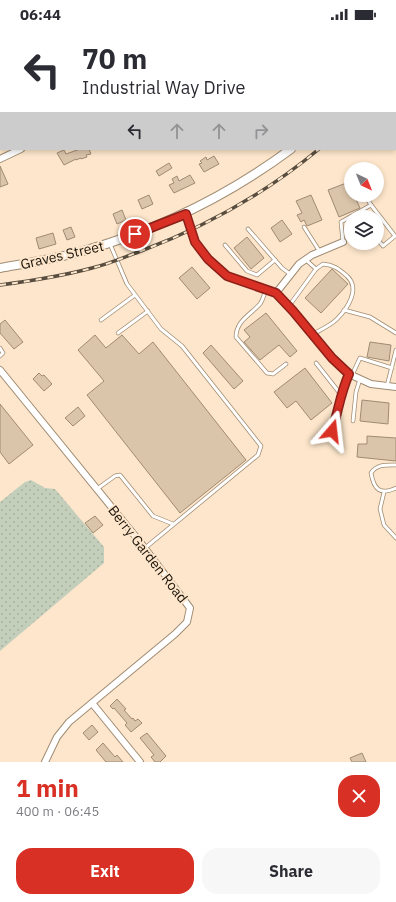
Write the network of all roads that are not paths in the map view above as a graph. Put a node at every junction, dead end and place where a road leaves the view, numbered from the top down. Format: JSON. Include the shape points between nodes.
{"nodes":[{"id":1,"x":19,"y":150,"type":"edge"},
{"id":2,"x":290,"y":150,"type":"edge"},
{"id":3,"x":0,"y":159,"type":"edge"},
{"id":4,"x":369,"y":202,"type":"edge"},
{"id":5,"x":371,"y":206,"type":"junction"},
{"id":6,"x":364,"y":210,"type":"edge"},
{"id":7,"x":374,"y":210,"type":"edge"},
{"id":8,"x":186,"y":214,"type":"junction"},
{"id":9,"x":344,"y":220,"type":"edge"},
{"id":10,"x":384,"y":222,"type":"edge"},
{"id":11,"x":304,"y":227,"type":"dead end"},
{"id":12,"x":248,"y":229,"type":"dead end"},
{"id":13,"x":343,"y":242,"type":"joint"},
{"id":14,"x":110,"y":244,"type":"junction"},
{"id":15,"x":384,"y":244,"type":"edge"},
{"id":16,"x":225,"y":245,"type":"dead end"},
{"id":17,"x":320,"y":252,"type":"junction"},
{"id":18,"x":275,"y":260,"type":"junction"},
{"id":19,"x":306,"y":260,"type":"junction"},
{"id":20,"x":0,"y":268,"type":"edge"},
{"id":21,"x":316,"y":269,"type":"junction"},
{"id":22,"x":290,"y":274,"type":"junction"},
{"id":23,"x":266,"y":290,"type":"junction"},
{"id":24,"x":276,"y":293,"type":"junction"},
{"id":25,"x":135,"y":294,"type":"junction"},
{"id":26,"x":288,"y":306,"type":"junction"},
{"id":27,"x":344,"y":310,"type":"junction"},
{"id":28,"x":148,"y":311,"type":"junction"},
{"id":29,"x":101,"y":320,"type":"dead end"},
{"id":30,"x":118,"y":333,"type":"dead end"},
{"id":31,"x":396,"y":333,"type":"edge"},
{"id":32,"x":312,"y":334,"type":"junction"},
{"id":33,"x":0,"y":348,"type":"edge"},
{"id":34,"x":396,"y":350,"type":"edge"},
{"id":35,"x":0,"y":356,"type":"edge"},
{"id":36,"x":316,"y":363,"type":"dead end"},
{"id":37,"x":286,"y":364,"type":"dead end"},
{"id":38,"x":392,"y":368,"type":"junction"},
{"id":39,"x":0,"y":370,"type":"edge"},
{"id":40,"x":351,"y":374,"type":"junction"},
{"id":41,"x":360,"y":379,"type":"junction"},
{"id":42,"x":388,"y":386,"type":"junction"},
{"id":43,"x":396,"y":387,"type":"edge"},
{"id":44,"x":342,"y":396,"type":"junction"},
{"id":45,"x":353,"y":421,"type":"dead end"},
{"id":46,"x":332,"y":431,"type":"dead end"},
{"id":47,"x":396,"y":465,"type":"edge"},
{"id":48,"x":396,"y":488,"type":"edge"},
{"id":49,"x":97,"y":489,"type":"junction"},
{"id":50,"x":384,"y":492,"type":"junction"},
{"id":51,"x":174,"y":524,"type":"junction"},
{"id":52,"x":396,"y":538,"type":"edge"},
{"id":53,"x":145,"y":548,"type":"junction"},
{"id":54,"x":92,"y":703,"type":"junction"},
{"id":55,"x":45,"y":762,"type":"edge"},
{"id":56,"x":140,"y":762,"type":"edge"}],
"edges":[{"from":1,"to":3,"type":"street"},
{"from":2,"to":8,"type":"street","name":"Graves Street","via":[[238,185]]},
{"from":4,"to":5,"type":"lane"},
{"from":5,"to":6,"type":"lane"},
{"from":5,"to":7,"type":"lane"},
{"from":8,"to":14,"type":"street","name":"Graves Street"},
{"from":8,"to":23,"type":"street","via":[[195,242],[208,259],[227,276]]},
{"from":9,"to":13,"type":"lane","via":[[341,222]]},
{"from":10,"to":15,"type":"lane","via":[[395,236]]},
{"from":11,"to":17,"type":"lane"},
{"from":12,"to":18,"type":"lane"},
{"from":13,"to":17,"type":"street"},
{"from":14,"to":20,"type":"street","name":"Graves Street","via":[[41,262]]},
{"from":14,"to":25,"type":"lane","via":[[127,284]]},
{"from":16,"to":18,"type":"lane","via":[[247,271],[257,275]]},
{"from":17,"to":19,"type":"street"},
{"from":18,"to":22,"type":"lane"},
{"from":19,"to":21,"type":"lane"},
{"from":19,"to":22,"type":"street"},
{"from":21,"to":26,"type":"lane"},
{"from":21,"to":27,"type":"lane","via":[[323,264],[331,264],[350,279],[353,292]]},
{"from":22,"to":24,"type":"street"},
{"from":23,"to":24,"type":"street"},
{"from":23,"to":37,"type":"lane","via":[[261,302],[236,329],[236,337],[267,373],[273,374]]},
{"from":24,"to":26,"type":"street"},
{"from":25,"to":28,"type":"lane"},
{"from":25,"to":29,"type":"lane"},
{"from":26,"to":32,"type":"street"},
{"from":27,"to":31,"type":"lane","via":[[370,317]]},
{"from":27,"to":32,"type":"lane","via":[[336,320]]},
{"from":28,"to":30,"type":"lane"},
{"from":28,"to":51,"type":"lane","via":[[164,332],[182,346],[261,446],[258,455]]},
{"from":32,"to":40,"type":"street","via":[[332,358]]},
{"from":33,"to":35,"type":"lane","via":[[3,353]]},
{"from":34,"to":38,"type":"lane"},
{"from":36,"to":44,"type":"lane"},
{"from":38,"to":40,"type":"lane","via":[[360,358]]},
{"from":38,"to":42,"type":"lane"},
{"from":39,"to":49,"type":"street","name":"Berry Garden Road"},
{"from":40,"to":41,"type":"street"},
{"from":40,"to":44,"type":"lane","via":[[344,384]]},
{"from":41,"to":42,"type":"street","via":[[371,384]]},
{"from":41,"to":45,"type":"lane"},
{"from":42,"to":43,"type":"street"},
{"from":44,"to":46,"type":"lane"},
{"from":47,"to":50,"type":"lane","via":[[380,466],[371,474],[373,483]]},
{"from":48,"to":50,"type":"lane"},
{"from":49,"to":51,"type":"lane","via":[[120,475],[153,516]]},
{"from":49,"to":53,"type":"street","name":"Berry Garden Road"},
{"from":50,"to":52,"type":"lane","via":[[380,509],[384,525]]},
{"from":51,"to":53,"type":"lane"},
{"from":53,"to":54,"type":"street","name":"Berry Garden Road","via":[[190,608],[187,622]]},
{"from":54,"to":55,"type":"street","name":"Berry Garden Road","via":[[68,722],[57,737]]},
{"from":54,"to":56,"type":"street"}]}
